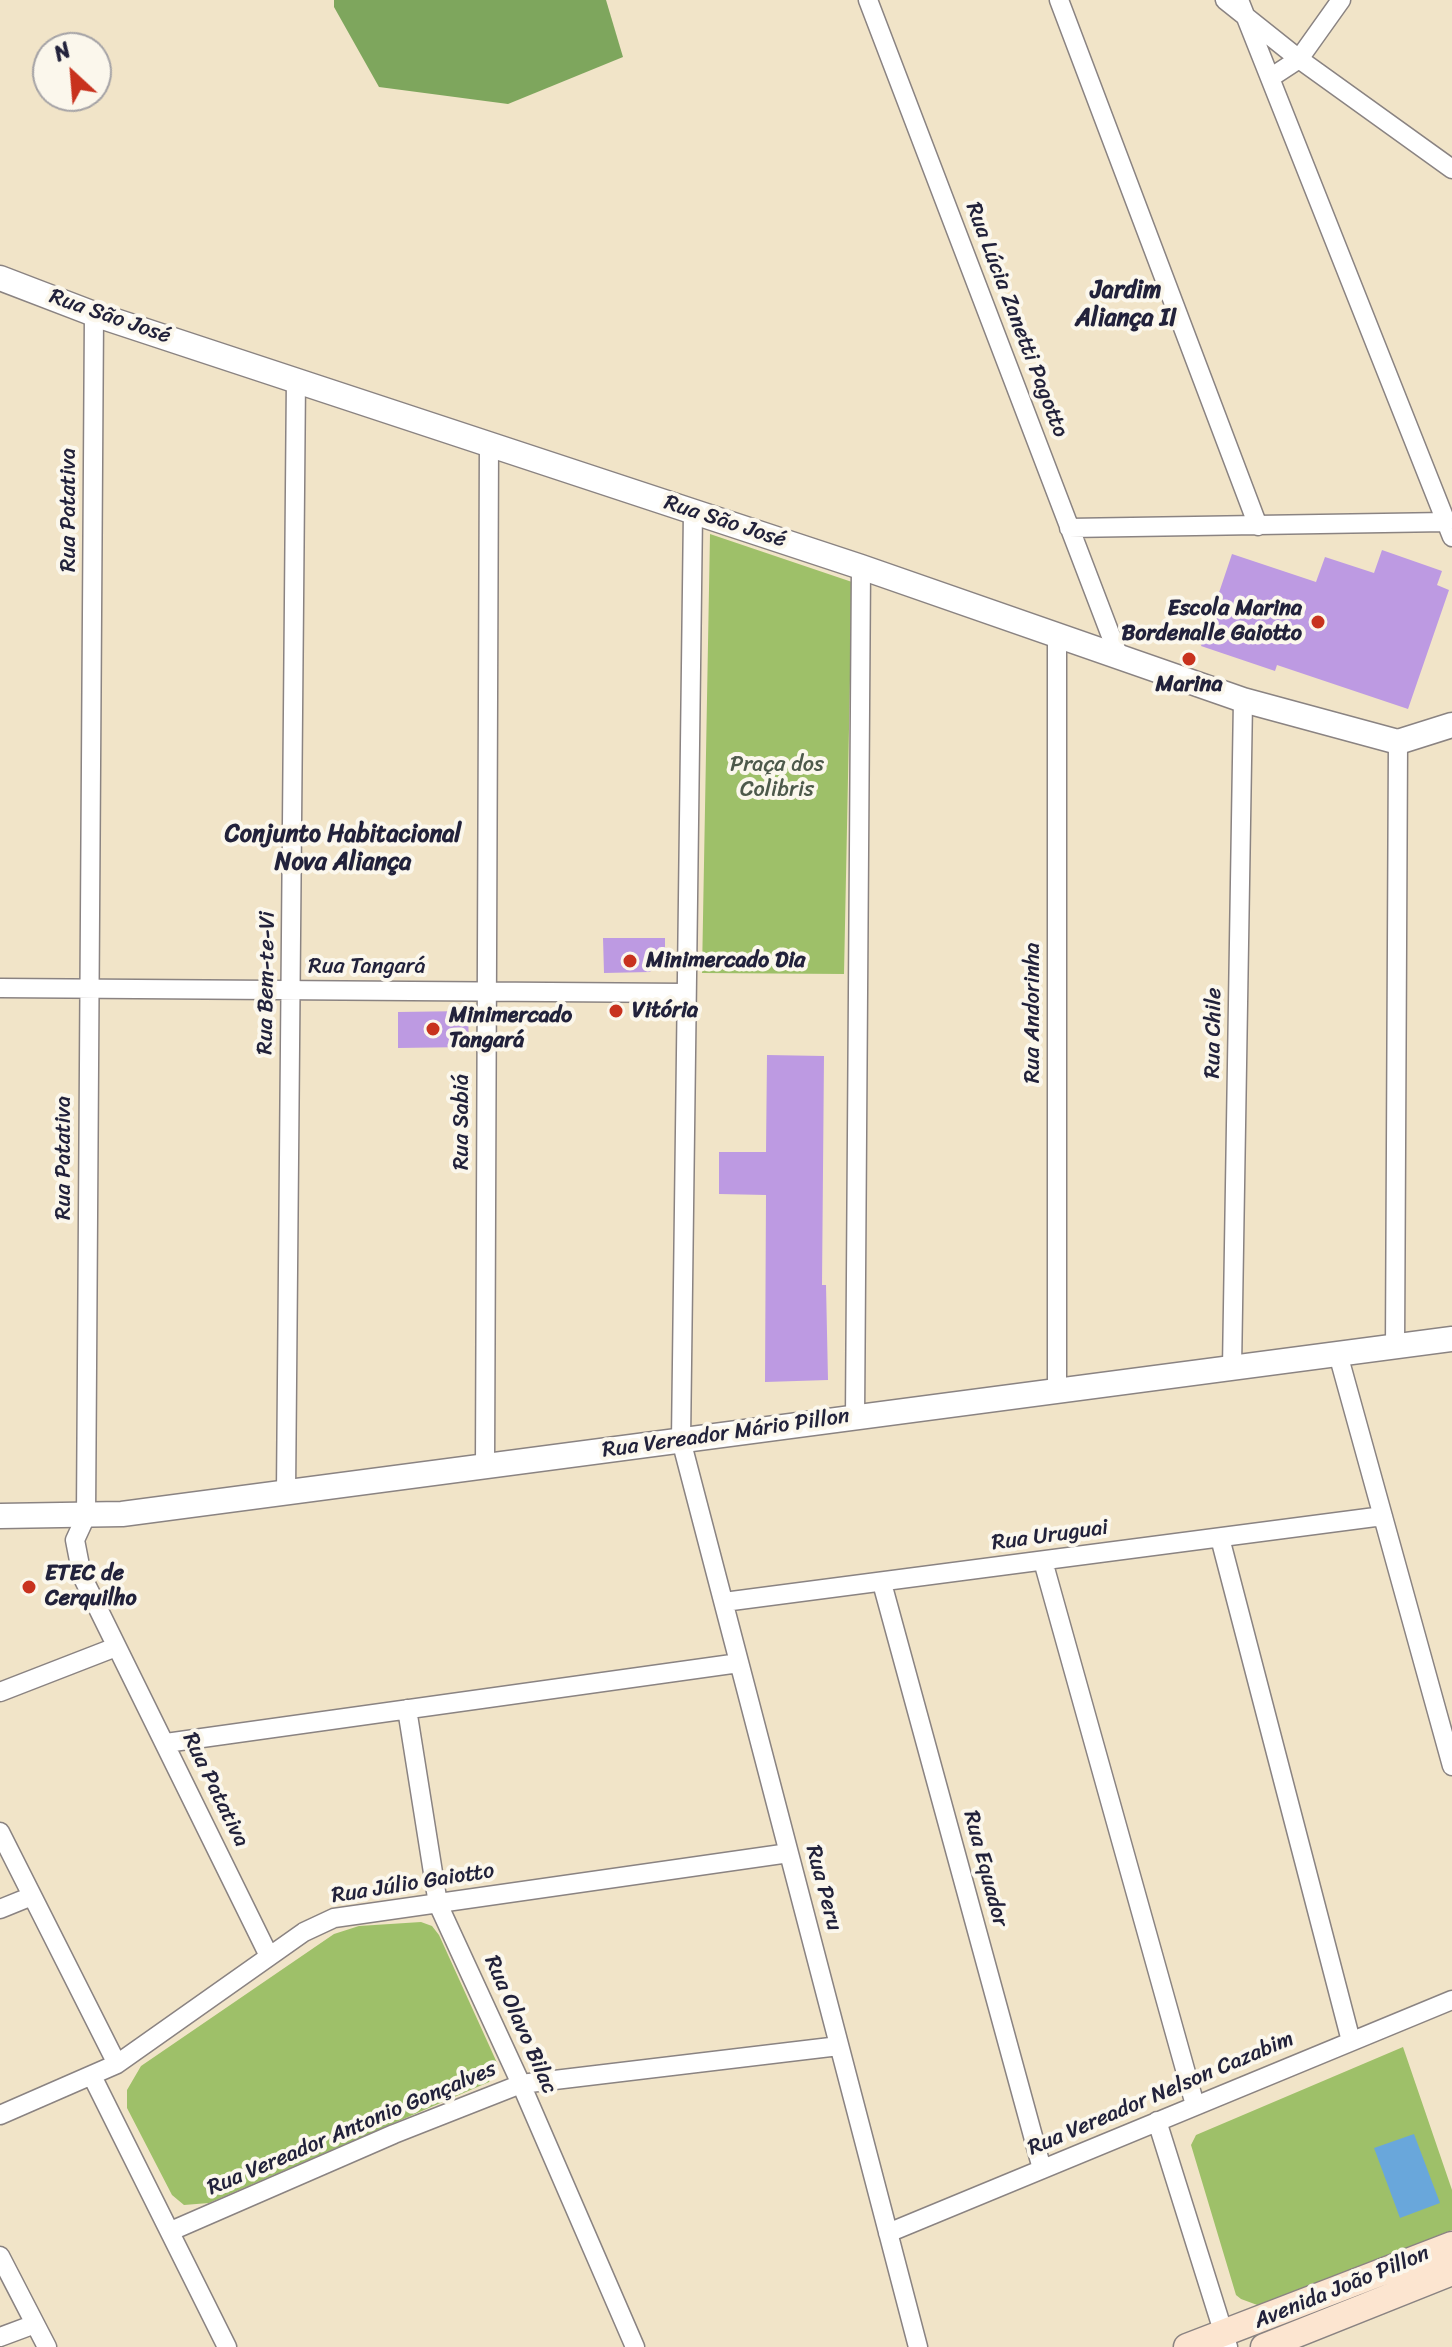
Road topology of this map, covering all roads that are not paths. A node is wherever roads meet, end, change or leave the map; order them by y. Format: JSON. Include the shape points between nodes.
{"nodes":[{"id":1,"x":868,"y":0,"type":"edge"},
{"id":2,"x":1059,"y":0,"type":"edge"},
{"id":3,"x":1225,"y":0,"type":"edge"},
{"id":4,"x":1341,"y":0,"type":"edge"},
{"id":5,"x":1242,"y":6,"type":"edge"},
{"id":6,"x":1299,"y":59,"type":"junction"},
{"id":7,"x":1270,"y":78,"type":"junction"},
{"id":8,"x":1452,"y":169,"type":"edge"},
{"id":9,"x":0,"y":278,"type":"edge"},
{"id":10,"x":94,"y":314,"type":"junction"},
{"id":11,"x":296,"y":378,"type":"junction"},
{"id":12,"x":489,"y":442,"type":"junction"},
{"id":13,"x":693,"y":512,"type":"junction"},
{"id":14,"x":1258,"y":526,"type":"junction"},
{"id":15,"x":1069,"y":528,"type":"junction"},
{"id":16,"x":1449,"y":529,"type":"edge"},
{"id":17,"x":861,"y":567,"type":"junction"},
{"id":18,"x":1057,"y":636,"type":"junction"},
{"id":19,"x":1119,"y":657,"type":"junction"},
{"id":20,"x":1243,"y":700,"type":"junction"},
{"id":21,"x":1452,"y":725,"type":"edge"},
{"id":22,"x":1398,"y":742,"type":"junction"},
{"id":23,"x":0,"y":988,"type":"edge"},
{"id":24,"x":90,"y":989,"type":"junction"},
{"id":25,"x":292,"y":990,"type":"junction"},
{"id":26,"x":487,"y":991,"type":"junction"},
{"id":27,"x":686,"y":993,"type":"junction"},
{"id":28,"x":1452,"y":1339,"type":"edge"},
{"id":29,"x":1395,"y":1347,"type":"junction"},
{"id":30,"x":1338,"y":1354,"type":"junction"},
{"id":31,"x":1232,"y":1368,"type":"junction"},
{"id":32,"x":1057,"y":1391,"type":"junction"},
{"id":33,"x":855,"y":1417,"type":"junction"},
{"id":34,"x":681,"y":1440,"type":"junction"},
{"id":35,"x":485,"y":1466,"type":"junction"},
{"id":36,"x":286,"y":1492,"type":"junction"},
{"id":37,"x":0,"y":1516,"type":"edge"},
{"id":38,"x":86,"y":1516,"type":"junction"},
{"id":39,"x":1383,"y":1516,"type":"junction"},
{"id":40,"x":1220,"y":1538,"type":"junction"},
{"id":41,"x":1043,"y":1561,"type":"junction"},
{"id":42,"x":882,"y":1583,"type":"junction"},
{"id":43,"x":724,"y":1602,"type":"junction"},
{"id":44,"x":116,"y":1647,"type":"junction"},
{"id":45,"x":739,"y":1663,"type":"junction"},
{"id":46,"x":0,"y":1692,"type":"edge"},
{"id":47,"x":407,"y":1709,"type":"junction"},
{"id":48,"x":166,"y":1743,"type":"junction"},
{"id":49,"x":1451,"y":1761,"type":"edge"},
{"id":50,"x":0,"y":1832,"type":"edge"},
{"id":51,"x":789,"y":1853,"type":"junction"},
{"id":52,"x":32,"y":1896,"type":"junction"},
{"id":53,"x":438,"y":1904,"type":"junction"},
{"id":54,"x":0,"y":1909,"type":"edge"},
{"id":55,"x":269,"y":1956,"type":"junction"},
{"id":56,"x":1452,"y":2000,"type":"edge"},
{"id":57,"x":1351,"y":2041,"type":"junction"},
{"id":58,"x":839,"y":2046,"type":"junction"},
{"id":59,"x":117,"y":2064,"type":"junction"},
{"id":60,"x":93,"y":2078,"type":"junction"},
{"id":61,"x":521,"y":2084,"type":"junction"},
{"id":62,"x":1195,"y":2105,"type":"junction"},
{"id":63,"x":0,"y":2115,"type":"edge"},
{"id":64,"x":1157,"y":2121,"type":"junction"},
{"id":65,"x":1042,"y":2169,"type":"junction"},
{"id":66,"x":171,"y":2231,"type":"junction"},
{"id":67,"x":888,"y":2233,"type":"junction"},
{"id":68,"x":1452,"y":2245,"type":"edge"},
{"id":69,"x":0,"y":2256,"type":"edge"},
{"id":70,"x":1452,"y":2272,"type":"edge"},
{"id":71,"x":35,"y":2324,"type":"junction"},
{"id":72,"x":1298,"y":2330,"type":"edge"},
{"id":73,"x":0,"y":2337,"type":"edge"},
{"id":74,"x":1226,"y":2341,"type":"edge"},
{"id":75,"x":47,"y":2347,"type":"edge"},
{"id":76,"x":227,"y":2347,"type":"edge"},
{"id":77,"x":635,"y":2347,"type":"edge"},
{"id":78,"x":918,"y":2347,"type":"edge"},
{"id":79,"x":1187,"y":2347,"type":"edge"},
{"id":80,"x":1264,"y":2347,"type":"edge"}],
"edges":[{"from":1,"to":15,"type":"street","name":"Rua Lúcia Zanetti Pagotto"},
{"from":2,"to":14,"type":"street"},
{"from":3,"to":5,"type":"street"},
{"from":4,"to":6,"type":"street"},
{"from":5,"to":6,"type":"street"},
{"from":5,"to":7,"type":"street"},
{"from":6,"to":7,"type":"street"},
{"from":6,"to":8,"type":"street"},
{"from":7,"to":16,"type":"street"},
{"from":9,"to":10,"type":"street","name":"Rua São José"},
{"from":10,"to":11,"type":"street","name":"Rua São José"},
{"from":10,"to":24,"type":"street","name":"Rua Patativa"},
{"from":11,"to":12,"type":"street","name":"Rua São José"},
{"from":11,"to":25,"type":"street","name":"Rua Bem-te-Vi"},
{"from":12,"to":13,"type":"street","name":"Rua São José"},
{"from":12,"to":26,"type":"street","name":"Rua Sabiá"},
{"from":13,"to":17,"type":"street","name":"Rua São José"},
{"from":13,"to":27,"type":"street"},
{"from":14,"to":15,"type":"street"},
{"from":14,"to":16,"type":"street"},
{"from":15,"to":19,"type":"street","name":"Rua Lúcia Zanetti Pagotto"},
{"from":17,"to":18,"type":"street","name":"Rua São José"},
{"from":17,"to":33,"type":"street"},
{"from":18,"to":19,"type":"street","name":"Rua São José"},
{"from":18,"to":32,"type":"street","name":"Rua Andorinha"},
{"from":19,"to":20,"type":"street","name":"Rua São José"},
{"from":20,"to":22,"type":"street","name":"Rua São José"},
{"from":20,"to":31,"type":"street","name":"Rua Chile"},
{"from":21,"to":22,"type":"street"},
{"from":22,"to":29,"type":"street"},
{"from":23,"to":24,"type":"street","name":"Rua Tangará"},
{"from":24,"to":25,"type":"street","name":"Rua Tangará"},
{"from":24,"to":38,"type":"street","name":"Rua Patativa"},
{"from":25,"to":26,"type":"street","name":"Rua Tangará"},
{"from":25,"to":36,"type":"street","name":"Rua Bem-te-Vi"},
{"from":26,"to":27,"type":"street","name":"Rua Tangará"},
{"from":26,"to":35,"type":"street","name":"Rua Sabiá"},
{"from":27,"to":34,"type":"street"},
{"from":28,"to":29,"type":"street","name":"Rua Vereador Mário Pillon"},
{"from":29,"to":30,"type":"street","name":"Rua Vereador Mário Pillon"},
{"from":30,"to":31,"type":"street","name":"Rua Vereador Mário Pillon"},
{"from":30,"to":39,"type":"street"},
{"from":31,"to":32,"type":"street","name":"Rua Vereador Mário Pillon"},
{"from":32,"to":33,"type":"street","name":"Rua Vereador Mário Pillon"},
{"from":33,"to":34,"type":"street","name":"Rua Vereador Mário Pillon"},
{"from":34,"to":35,"type":"street","name":"Rua Vereador Mário Pillon"},
{"from":34,"to":43,"type":"street","name":"Rua Peru"},
{"from":35,"to":36,"type":"street","name":"Rua Vereador Mário Pillon"},
{"from":36,"to":38,"type":"street","name":"Rua Vereador Mário Pillon"},
{"from":37,"to":38,"type":"street","name":"Rua Vereador Mário Pillon"},
{"from":38,"to":44,"type":"street","name":"Rua Patativa","via":[[75,1540],[82,1576]]},
{"from":39,"to":40,"type":"street","name":"Rua Uruguai"},
{"from":39,"to":49,"type":"street"},
{"from":40,"to":41,"type":"street","name":"Rua Uruguai"},
{"from":40,"to":57,"type":"street"},
{"from":41,"to":42,"type":"street","name":"Rua Uruguai"},
{"from":41,"to":62,"type":"street"},
{"from":42,"to":43,"type":"street","name":"Rua Uruguai"},
{"from":42,"to":65,"type":"street","name":"Rua Equador"},
{"from":43,"to":45,"type":"street","name":"Rua Peru"},
{"from":44,"to":46,"type":"street"},
{"from":44,"to":48,"type":"street","name":"Rua Patativa"},
{"from":45,"to":47,"type":"street"},
{"from":45,"to":51,"type":"street","name":"Rua Peru"},
{"from":47,"to":48,"type":"street"},
{"from":47,"to":53,"type":"street","name":"Rua Olavo Bilac"},
{"from":48,"to":55,"type":"street","name":"Rua Patativa"},
{"from":50,"to":52,"type":"street"},
{"from":51,"to":53,"type":"street","name":"Rua Júlio Gaiotto"},
{"from":51,"to":58,"type":"street","name":"Rua Peru"},
{"from":52,"to":54,"type":"street"},
{"from":52,"to":59,"type":"street"},
{"from":53,"to":55,"type":"street","name":"Rua Júlio Gaiotto","via":[[334,1918]]},
{"from":53,"to":61,"type":"street","name":"Rua Olavo Bilac"},
{"from":55,"to":59,"type":"street","name":"Rua Júlio Gaiotto"},
{"from":56,"to":57,"type":"street","name":"Rua Vereador Nelson Cazabim"},
{"from":57,"to":62,"type":"street","name":"Rua Vereador Nelson Cazabim"},
{"from":58,"to":61,"type":"street","name":"Rua Vereador Antonio Gonçalves"},
{"from":58,"to":67,"type":"street","name":"Rua Peru"},
{"from":59,"to":60,"type":"street","name":"Rua Júlio Gaiotto"},
{"from":60,"to":63,"type":"street","name":"Rua Júlio Gaiotto"},
{"from":60,"to":66,"type":"street"},
{"from":61,"to":66,"type":"street","name":"Rua Vereador Antonio Gonçalves"},
{"from":61,"to":77,"type":"street","name":"Rua Olavo Bilac"},
{"from":62,"to":64,"type":"street","name":"Rua Vereador Nelson Cazabim"},
{"from":64,"to":65,"type":"street","name":"Rua Vereador Nelson Cazabim"},
{"from":64,"to":74,"type":"street"},
{"from":65,"to":67,"type":"street","name":"Rua Vereador Nelson Cazabim"},
{"from":66,"to":76,"type":"street"},
{"from":67,"to":78,"type":"street","name":"Rua Peru"},
{"from":68,"to":72,"type":"main road","name":"Avenida João Pillon"},
{"from":69,"to":71,"type":"street"},
{"from":70,"to":72,"type":"main road","name":"Avenida João Pillon"},
{"from":71,"to":73,"type":"street"},
{"from":71,"to":75,"type":"street"},
{"from":72,"to":74,"type":"main road","name":"Avenida João Pillon"},
{"from":72,"to":80,"type":"main road","name":"Avenida João Pillon"},
{"from":74,"to":79,"type":"main road","name":"Avenida João Pillon"}]}
